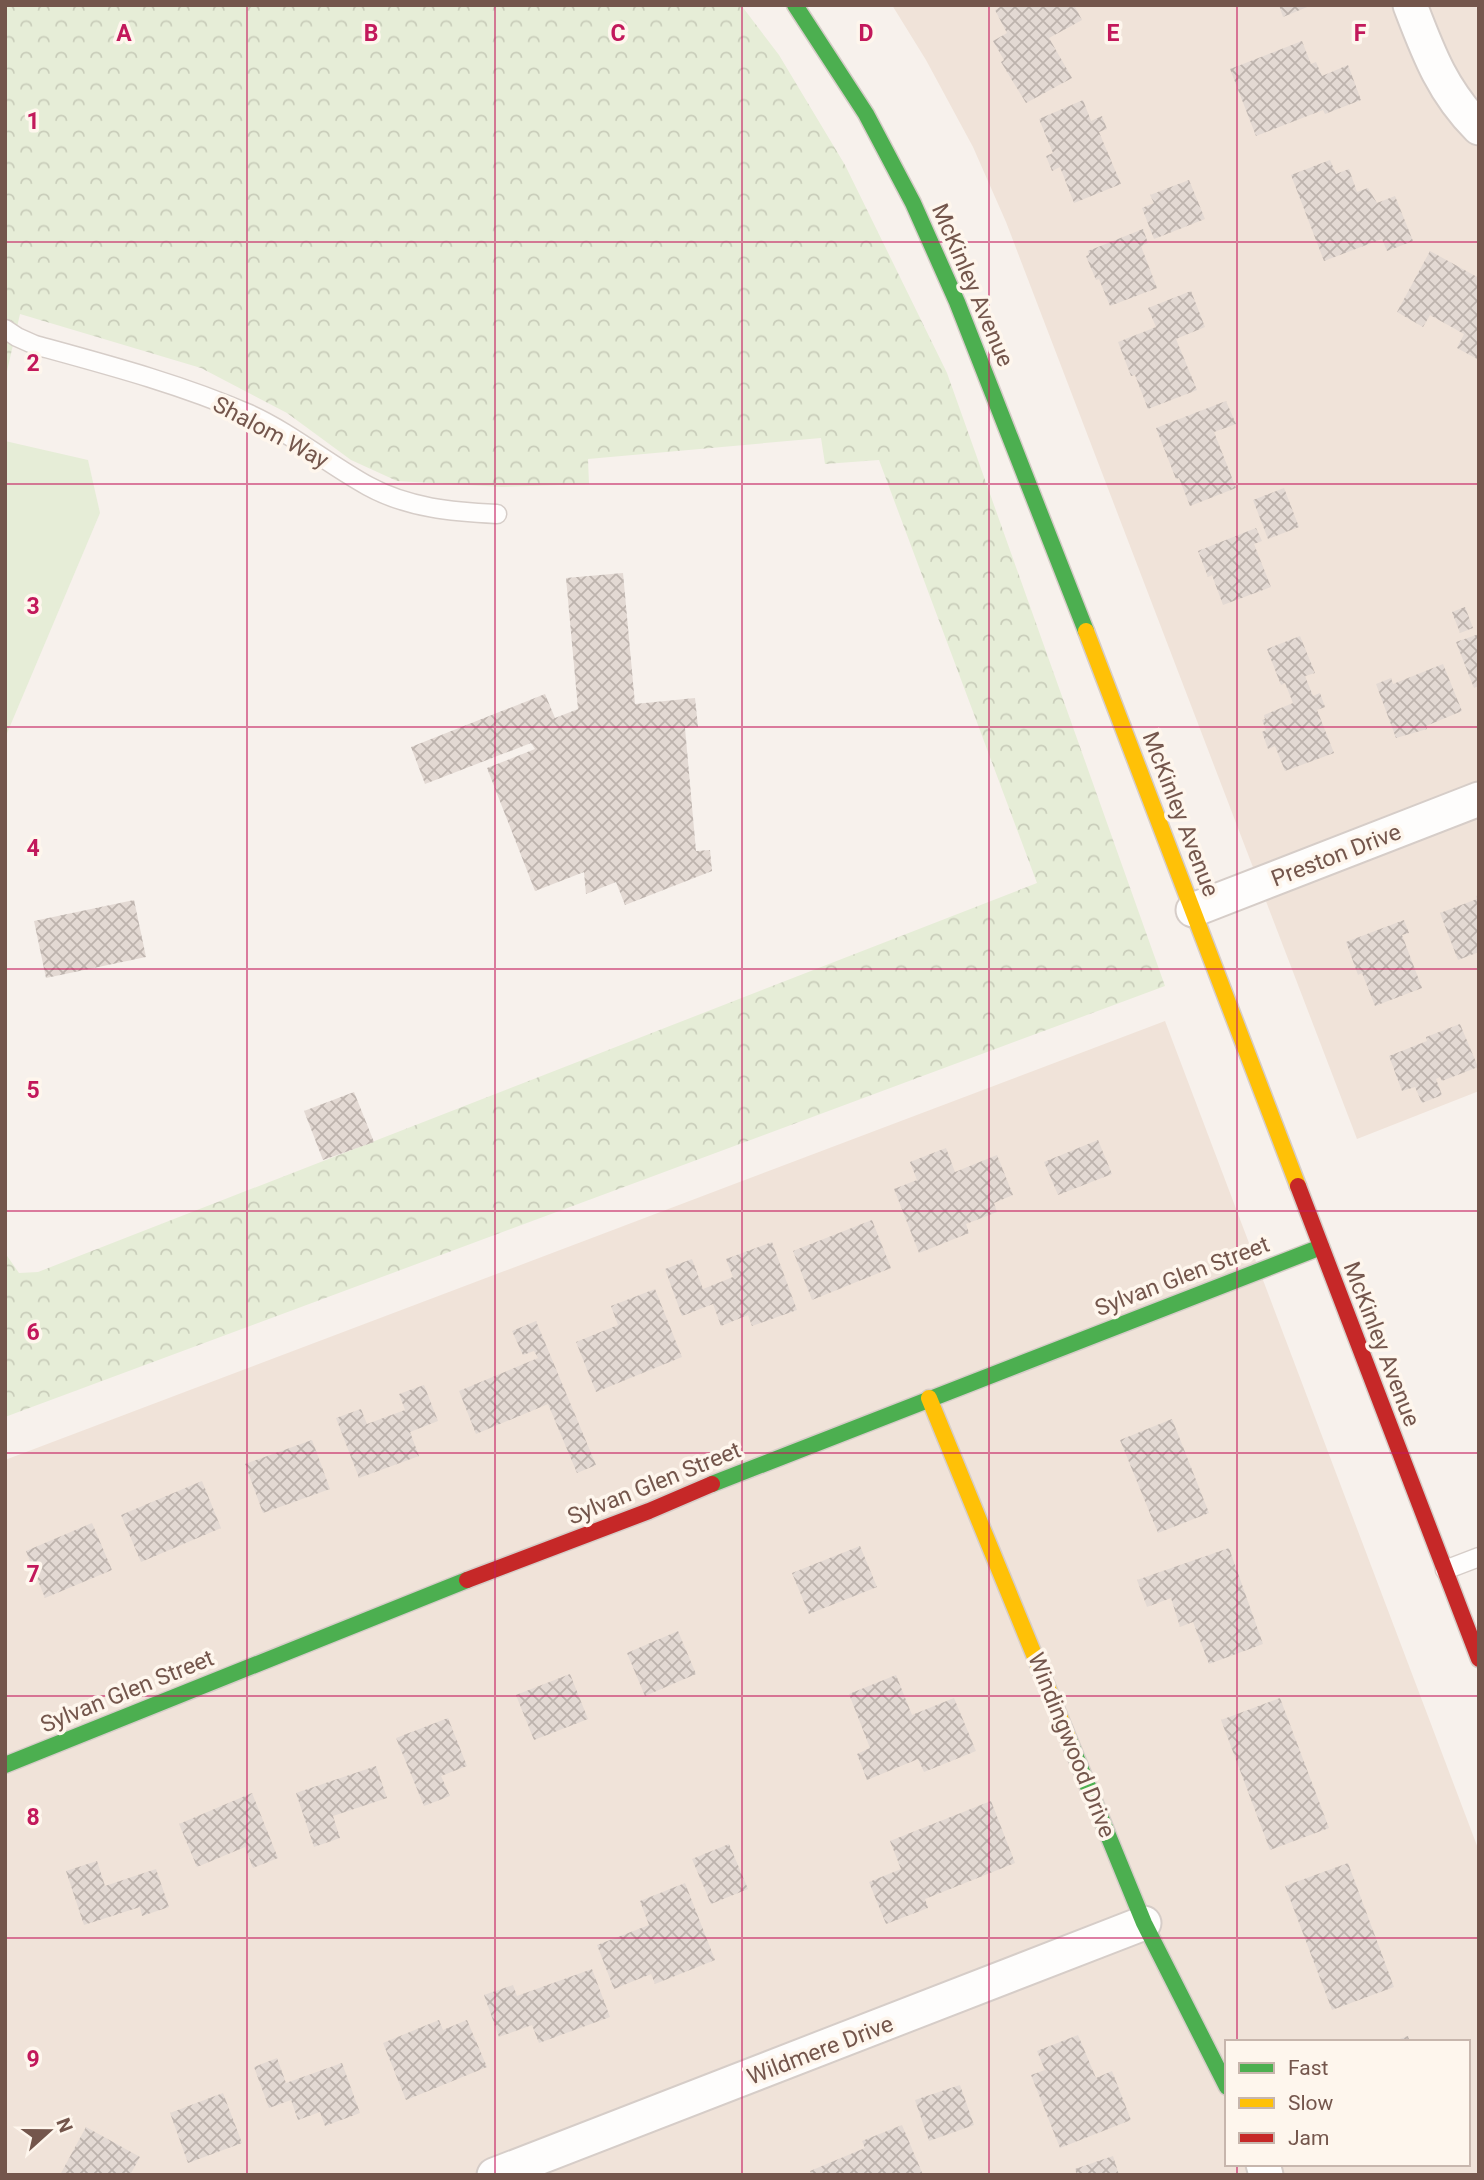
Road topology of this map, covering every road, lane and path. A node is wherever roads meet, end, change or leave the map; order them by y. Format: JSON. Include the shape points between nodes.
{"nodes":[{"id":1,"x":795,"y":5,"type":"edge"},
{"id":2,"x":1410,"y":5,"type":"edge"},
{"id":3,"x":1479,"y":128,"type":"edge"},
{"id":4,"x":5,"y":328,"type":"edge"},
{"id":5,"x":497,"y":514,"type":"dead end"},
{"id":6,"x":1479,"y":799,"type":"edge"},
{"id":7,"x":1193,"y":910,"type":"junction"},
{"id":8,"x":1321,"y":1247,"type":"junction"},
{"id":9,"x":929,"y":1398,"type":"junction"},
{"id":10,"x":1479,"y":1557,"type":"edge"},
{"id":11,"x":1445,"y":1570,"type":"junction"},
{"id":12,"x":1479,"y":1660,"type":"edge"},
{"id":13,"x":5,"y":1765,"type":"edge"},
{"id":14,"x":1144,"y":1923,"type":"junction"},
{"id":15,"x":1225,"y":2083,"type":"edge"},
{"id":16,"x":494,"y":2175,"type":"edge"}],
"edges":[{"from":1,"to":7,"type":"street","name":"McKinley Avenue","via":[[866,114],[913,203],[957,302]]},
{"from":2,"to":3,"type":"street","via":[[1435,69],[1460,110]]},
{"from":4,"to":5,"type":"lane","name":"Shalom Way","via":[[35,345],[190,390],[252,416],[370,488],[449,512]]},
{"from":6,"to":7,"type":"street","name":"Preston Drive"},
{"from":7,"to":8,"type":"street","name":"McKinley Avenue"},
{"from":8,"to":9,"type":"street","name":"Sylvan Glen Street"},
{"from":8,"to":11,"type":"street","name":"McKinley Avenue"},
{"from":9,"to":13,"type":"street","name":"Sylvan Glen Street"},
{"from":9,"to":14,"type":"street","name":"Windingwood Drive"},
{"from":10,"to":11,"type":"lane"},
{"from":11,"to":12,"type":"street","name":"McKinley Avenue"},
{"from":14,"to":15,"type":"street","name":"Windingwood Drive"},
{"from":14,"to":16,"type":"street","name":"Wildmere Drive"}]}
